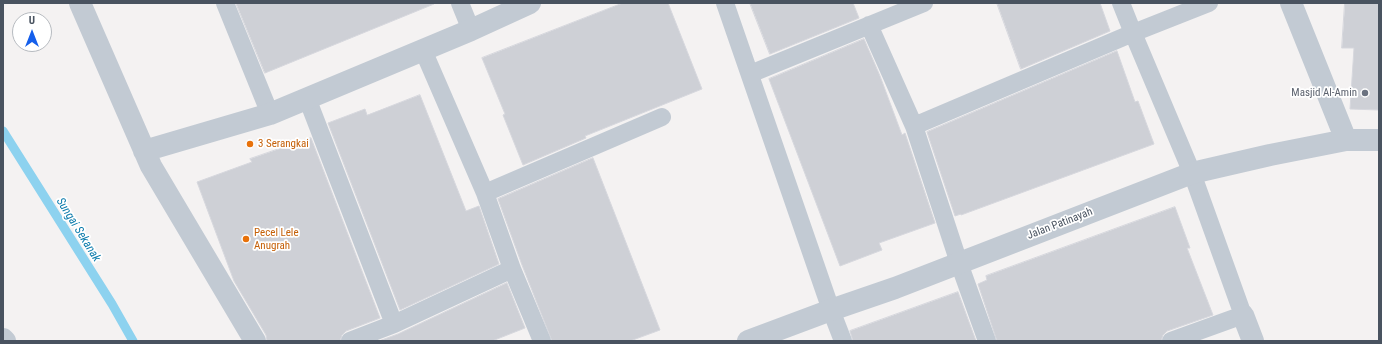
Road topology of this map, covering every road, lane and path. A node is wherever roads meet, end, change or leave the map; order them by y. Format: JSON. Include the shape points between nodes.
{"nodes":[{"id":1,"x":80,"y":3,"type":"edge"},
{"id":2,"x":225,"y":3,"type":"edge"},
{"id":3,"x":460,"y":3,"type":"edge"},
{"id":4,"x":530,"y":3,"type":"edge"},
{"id":5,"x":725,"y":3,"type":"edge"},
{"id":6,"x":924,"y":3,"type":"edge"},
{"id":7,"x":1122,"y":3,"type":"edge"},
{"id":8,"x":1209,"y":3,"type":"edge"},
{"id":9,"x":1291,"y":3,"type":"edge"},
{"id":10,"x":869,"y":25,"type":"junction"},
{"id":11,"x":471,"y":30,"type":"junction"},
{"id":12,"x":1133,"y":33,"type":"junction"},
{"id":13,"x":423,"y":50,"type":"junction"},
{"id":14,"x":750,"y":74,"type":"junction"},
{"id":15,"x":307,"y":98,"type":"junction"},
{"id":16,"x":270,"y":114,"type":"junction"},
{"id":17,"x":662,"y":117,"type":"dead end"},
{"id":18,"x":914,"y":126,"type":"junction"},
{"id":19,"x":1346,"y":140,"type":"junction"},
{"id":20,"x":1379,"y":140,"type":"edge"},
{"id":21,"x":144,"y":151,"type":"junction"},
{"id":22,"x":1192,"y":173,"type":"junction"},
{"id":23,"x":485,"y":193,"type":"junction"},
{"id":24,"x":959,"y":263,"type":"junction"},
{"id":25,"x":512,"y":269,"type":"junction"},
{"id":26,"x":831,"y":310,"type":"junction"},
{"id":27,"x":1243,"y":315,"type":"junction"},
{"id":28,"x":394,"y":324,"type":"junction"},
{"id":29,"x":255,"y":341,"type":"edge"},
{"id":30,"x":350,"y":341,"type":"edge"},
{"id":31,"x":542,"y":341,"type":"edge"},
{"id":32,"x":748,"y":341,"type":"edge"},
{"id":33,"x":843,"y":341,"type":"edge"},
{"id":34,"x":987,"y":341,"type":"edge"},
{"id":35,"x":1171,"y":341,"type":"edge"},
{"id":36,"x":1253,"y":341,"type":"edge"}],
"edges":[{"from":1,"to":21,"type":"street"},
{"from":2,"to":16,"type":"lane"},
{"from":3,"to":11,"type":"lane"},
{"from":4,"to":11,"type":"street"},
{"from":5,"to":14,"type":"lane"},
{"from":6,"to":10,"type":"lane"},
{"from":7,"to":12,"type":"lane"},
{"from":8,"to":12,"type":"lane"},
{"from":9,"to":19,"type":"street"},
{"from":10,"to":14,"type":"lane"},
{"from":10,"to":18,"type":"lane"},
{"from":11,"to":13,"type":"street"},
{"from":12,"to":18,"type":"lane"},
{"from":12,"to":22,"type":"lane"},
{"from":13,"to":15,"type":"street"},
{"from":13,"to":23,"type":"lane"},
{"from":14,"to":26,"type":"lane"},
{"from":15,"to":16,"type":"street"},
{"from":15,"to":28,"type":"lane"},
{"from":16,"to":21,"type":"street"},
{"from":17,"to":23,"type":"lane"},
{"from":18,"to":24,"type":"lane"},
{"from":19,"to":20,"type":"street","name":"Jalan Patinayah"},
{"from":19,"to":22,"type":"street","name":"Jalan Patinayah","via":[[1270,154]]},
{"from":21,"to":29,"type":"street"},
{"from":22,"to":24,"type":"street","name":"Jalan Patinayah"},
{"from":22,"to":27,"type":"lane"},
{"from":23,"to":25,"type":"lane"},
{"from":24,"to":26,"type":"street","name":"Jalan Patinayah"},
{"from":24,"to":34,"type":"lane"},
{"from":25,"to":28,"type":"lane"},
{"from":25,"to":31,"type":"lane"},
{"from":26,"to":32,"type":"street","name":"Jalan Patinayah"},
{"from":26,"to":33,"type":"lane"},
{"from":27,"to":35,"type":"lane"},
{"from":27,"to":36,"type":"street"},
{"from":28,"to":30,"type":"lane"}]}
